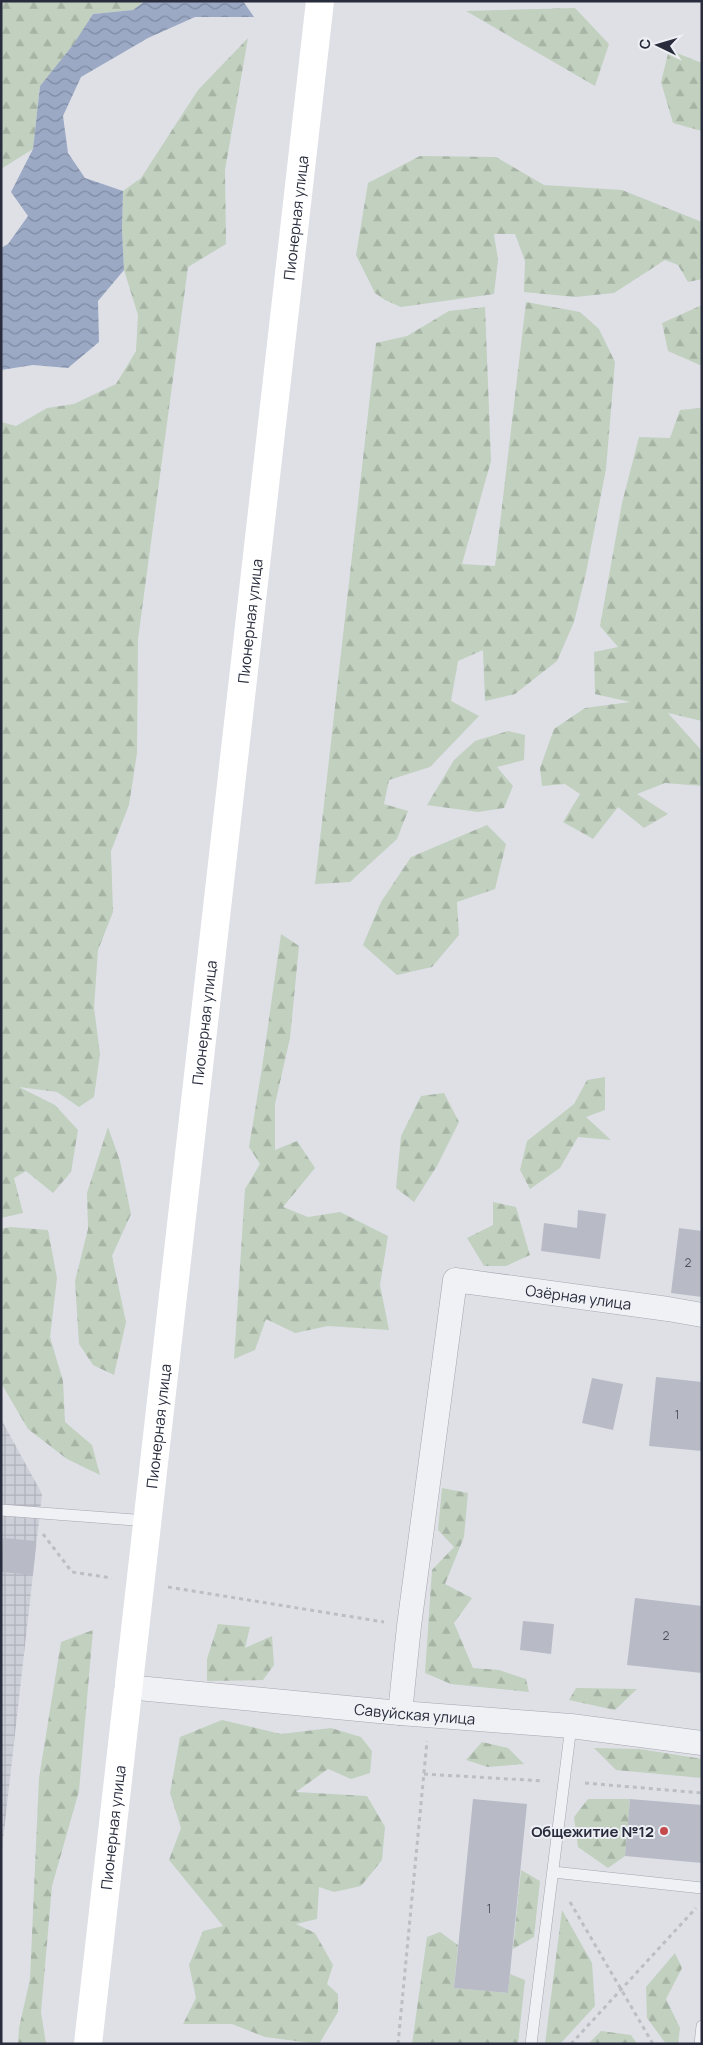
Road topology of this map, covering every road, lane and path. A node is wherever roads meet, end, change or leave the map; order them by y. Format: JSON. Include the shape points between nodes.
{"nodes":[{"id":1,"x":320,"y":1,"type":"edge"},
{"id":2,"x":702,"y":1315,"type":"edge"},
{"id":3,"x":1,"y":1510,"type":"edge"},
{"id":4,"x":148,"y":1521,"type":"junction"},
{"id":5,"x":38,"y":1527,"type":"dead end"},
{"id":6,"x":141,"y":1582,"type":"junction"},
{"id":7,"x":409,"y":1626,"type":"junction"},
{"id":8,"x":127,"y":1687,"type":"junction"},
{"id":9,"x":400,"y":1713,"type":"junction"},
{"id":10,"x":430,"y":1716,"type":"junction"},
{"id":11,"x":571,"y":1726,"type":"junction"},
{"id":12,"x":702,"y":1743,"type":"edge"},
{"id":13,"x":553,"y":1872,"type":"junction"},
{"id":14,"x":702,"y":1888,"type":"edge"},
{"id":15,"x":702,"y":1902,"type":"edge"},
{"id":16,"x":621,"y":1989,"type":"junction"},
{"id":17,"x":702,"y":2026,"type":"edge"},
{"id":18,"x":88,"y":2044,"type":"edge"},
{"id":19,"x":398,"y":2044,"type":"edge"},
{"id":20,"x":532,"y":2044,"type":"edge"},
{"id":21,"x":571,"y":2044,"type":"edge"},
{"id":22,"x":654,"y":2044,"type":"edge"},
{"id":23,"x":700,"y":2044,"type":"edge"}],
"edges":[{"from":1,"to":4,"type":"main road","name":"Пионерная улица"},
{"from":2,"to":7,"type":"street","name":"Озёрная улица","via":[[455,1280]]},
{"from":3,"to":4,"type":"lane"},
{"from":4,"to":6,"type":"main road","name":"Пионерная улица"},
{"from":5,"to":6,"type":"path","via":[[72,1572]]},
{"from":6,"to":7,"type":"path"},
{"from":6,"to":8,"type":"main road","name":"Пионерная улица"},
{"from":7,"to":9,"type":"street"},
{"from":8,"to":9,"type":"street","name":"Савуйская улица"},
{"from":8,"to":18,"type":"main road","name":"Пионерная улица"},
{"from":9,"to":10,"type":"street","name":"Савуйская улица"},
{"from":10,"to":11,"type":"street","name":"Савуйская улица"},
{"from":10,"to":19,"type":"path"},
{"from":11,"to":12,"type":"street","name":"Савуйская улица"},
{"from":11,"to":13,"type":"lane"},
{"from":13,"to":14,"type":"lane"},
{"from":13,"to":16,"type":"path"},
{"from":13,"to":20,"type":"lane"},
{"from":15,"to":16,"type":"path"},
{"from":16,"to":21,"type":"path"},
{"from":16,"to":22,"type":"path"},
{"from":17,"to":23,"type":"lane"}]}
